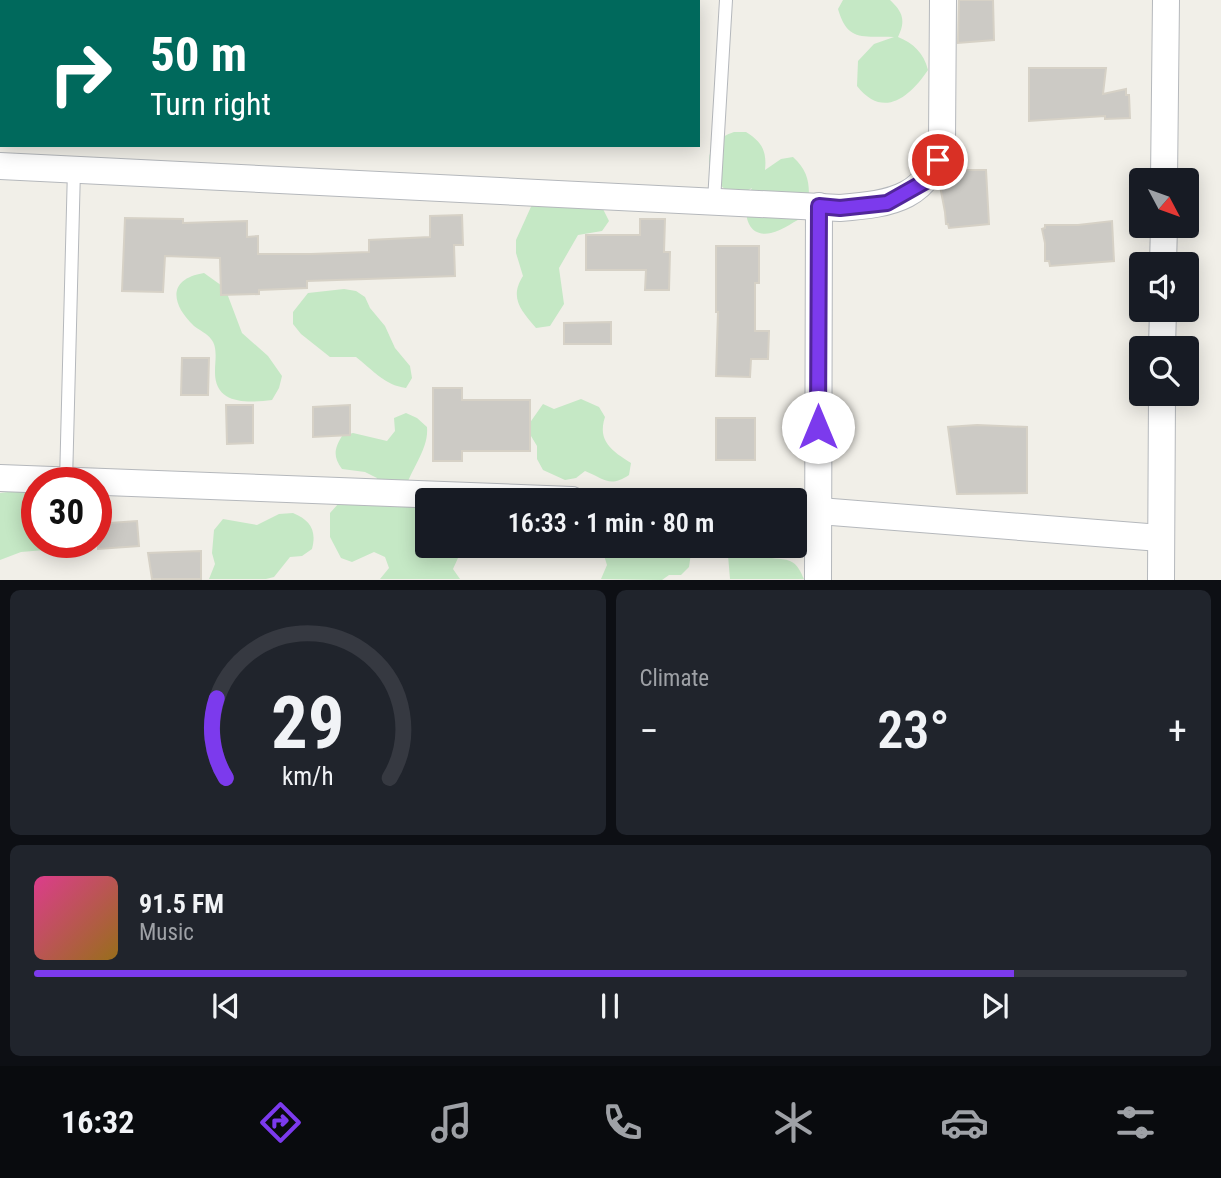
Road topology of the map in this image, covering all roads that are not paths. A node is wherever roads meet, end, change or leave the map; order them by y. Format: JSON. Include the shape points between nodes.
{"nodes":[{"id":1,"x":726,"y":0,"type":"edge"},
{"id":2,"x":943,"y":0,"type":"edge"},
{"id":3,"x":1166,"y":0,"type":"edge"},
{"id":4,"x":0,"y":166,"type":"edge"},
{"id":5,"x":1164,"y":168,"type":"edge"},
{"id":6,"x":74,"y":169,"type":"junction"},
{"id":7,"x":715,"y":201,"type":"junction"},
{"id":8,"x":819,"y":206,"type":"junction"},
{"id":9,"x":1162,"y":406,"type":"edge"},
{"id":10,"x":66,"y":467,"type":"edge"},
{"id":11,"x":0,"y":478,"type":"edge"},
{"id":12,"x":21,"y":479,"type":"edge"},
{"id":13,"x":112,"y":484,"type":"edge"},
{"id":14,"x":807,"y":488,"type":"edge"},
{"id":15,"x":415,"y":494,"type":"edge"},
{"id":16,"x":807,"y":509,"type":"edge"},
{"id":17,"x":807,"y":515,"type":"edge"},
{"id":18,"x":1160,"y":538,"type":"junction"},
{"id":19,"x":818,"y":579,"type":"edge"},
{"id":20,"x":1161,"y":579,"type":"edge"}],
"edges":[{"from":1,"to":7,"type":"lane"},
{"from":2,"to":8,"type":"street","via":[[942,140],[938,160],[926,181],[887,203]]},
{"from":3,"to":5,"type":"street"},
{"from":4,"to":6,"type":"street"},
{"from":6,"to":7,"type":"street"},
{"from":6,"to":10,"type":"lane"},
{"from":7,"to":8,"type":"street"},
{"from":8,"to":14,"type":"street"},
{"from":9,"to":18,"type":"street"},
{"from":11,"to":12,"type":"street"},
{"from":13,"to":15,"type":"street"},
{"from":16,"to":18,"type":"street"},
{"from":17,"to":19,"type":"street"},
{"from":18,"to":20,"type":"street"}]}
